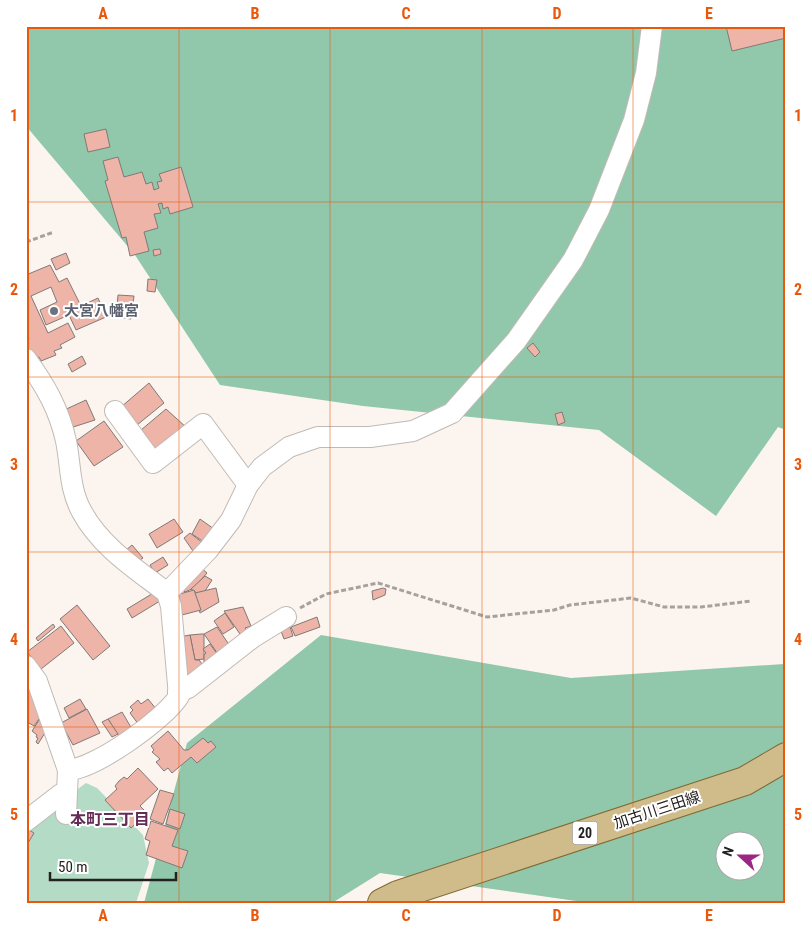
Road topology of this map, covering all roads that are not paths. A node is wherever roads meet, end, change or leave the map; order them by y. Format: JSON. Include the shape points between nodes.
{"nodes":[{"id":1,"x":652,"y":26,"type":"edge"},
{"id":2,"x":26,"y":359,"type":"edge"},
{"id":3,"x":115,"y":410,"type":"dead end"},
{"id":4,"x":248,"y":485,"type":"junction"},
{"id":5,"x":167,"y":593,"type":"junction"},
{"id":6,"x":286,"y":617,"type":"road end"},
{"id":7,"x":26,"y":666,"type":"edge"},
{"id":8,"x":178,"y":692,"type":"junction"},
{"id":9,"x":786,"y":757,"type":"edge"},
{"id":10,"x":68,"y":770,"type":"junction"},
{"id":11,"x":26,"y":821,"type":"edge"},
{"id":12,"x":382,"y":903,"type":"edge"}],
"edges":[{"from":1,"to":4,"type":"street","via":[[646,73],[634,120],[599,210],[573,260],[516,342],[452,412],[412,431],[370,437],[318,437],[282,452],[262,467]]},
{"from":2,"to":5,"type":"street","via":[[56,405],[66,442],[72,487],[81,510],[97,535]]},
{"from":3,"to":4,"type":"street","via":[[152,463],[203,424]]},
{"from":4,"to":5,"type":"street","via":[[208,550]]},
{"from":5,"to":8,"type":"street","via":[[171,606]]},
{"from":6,"to":8,"type":"street"},
{"from":7,"to":10,"type":"street","via":[[37,681]]},
{"from":8,"to":10,"type":"street","via":[[172,707],[134,738],[94,761]]},
{"from":9,"to":12,"type":"main road","name":"加古川三田線","number":"20","via":[[745,781]]},
{"from":10,"to":11,"type":"street","via":[[66,804],[61,794]]}]}
